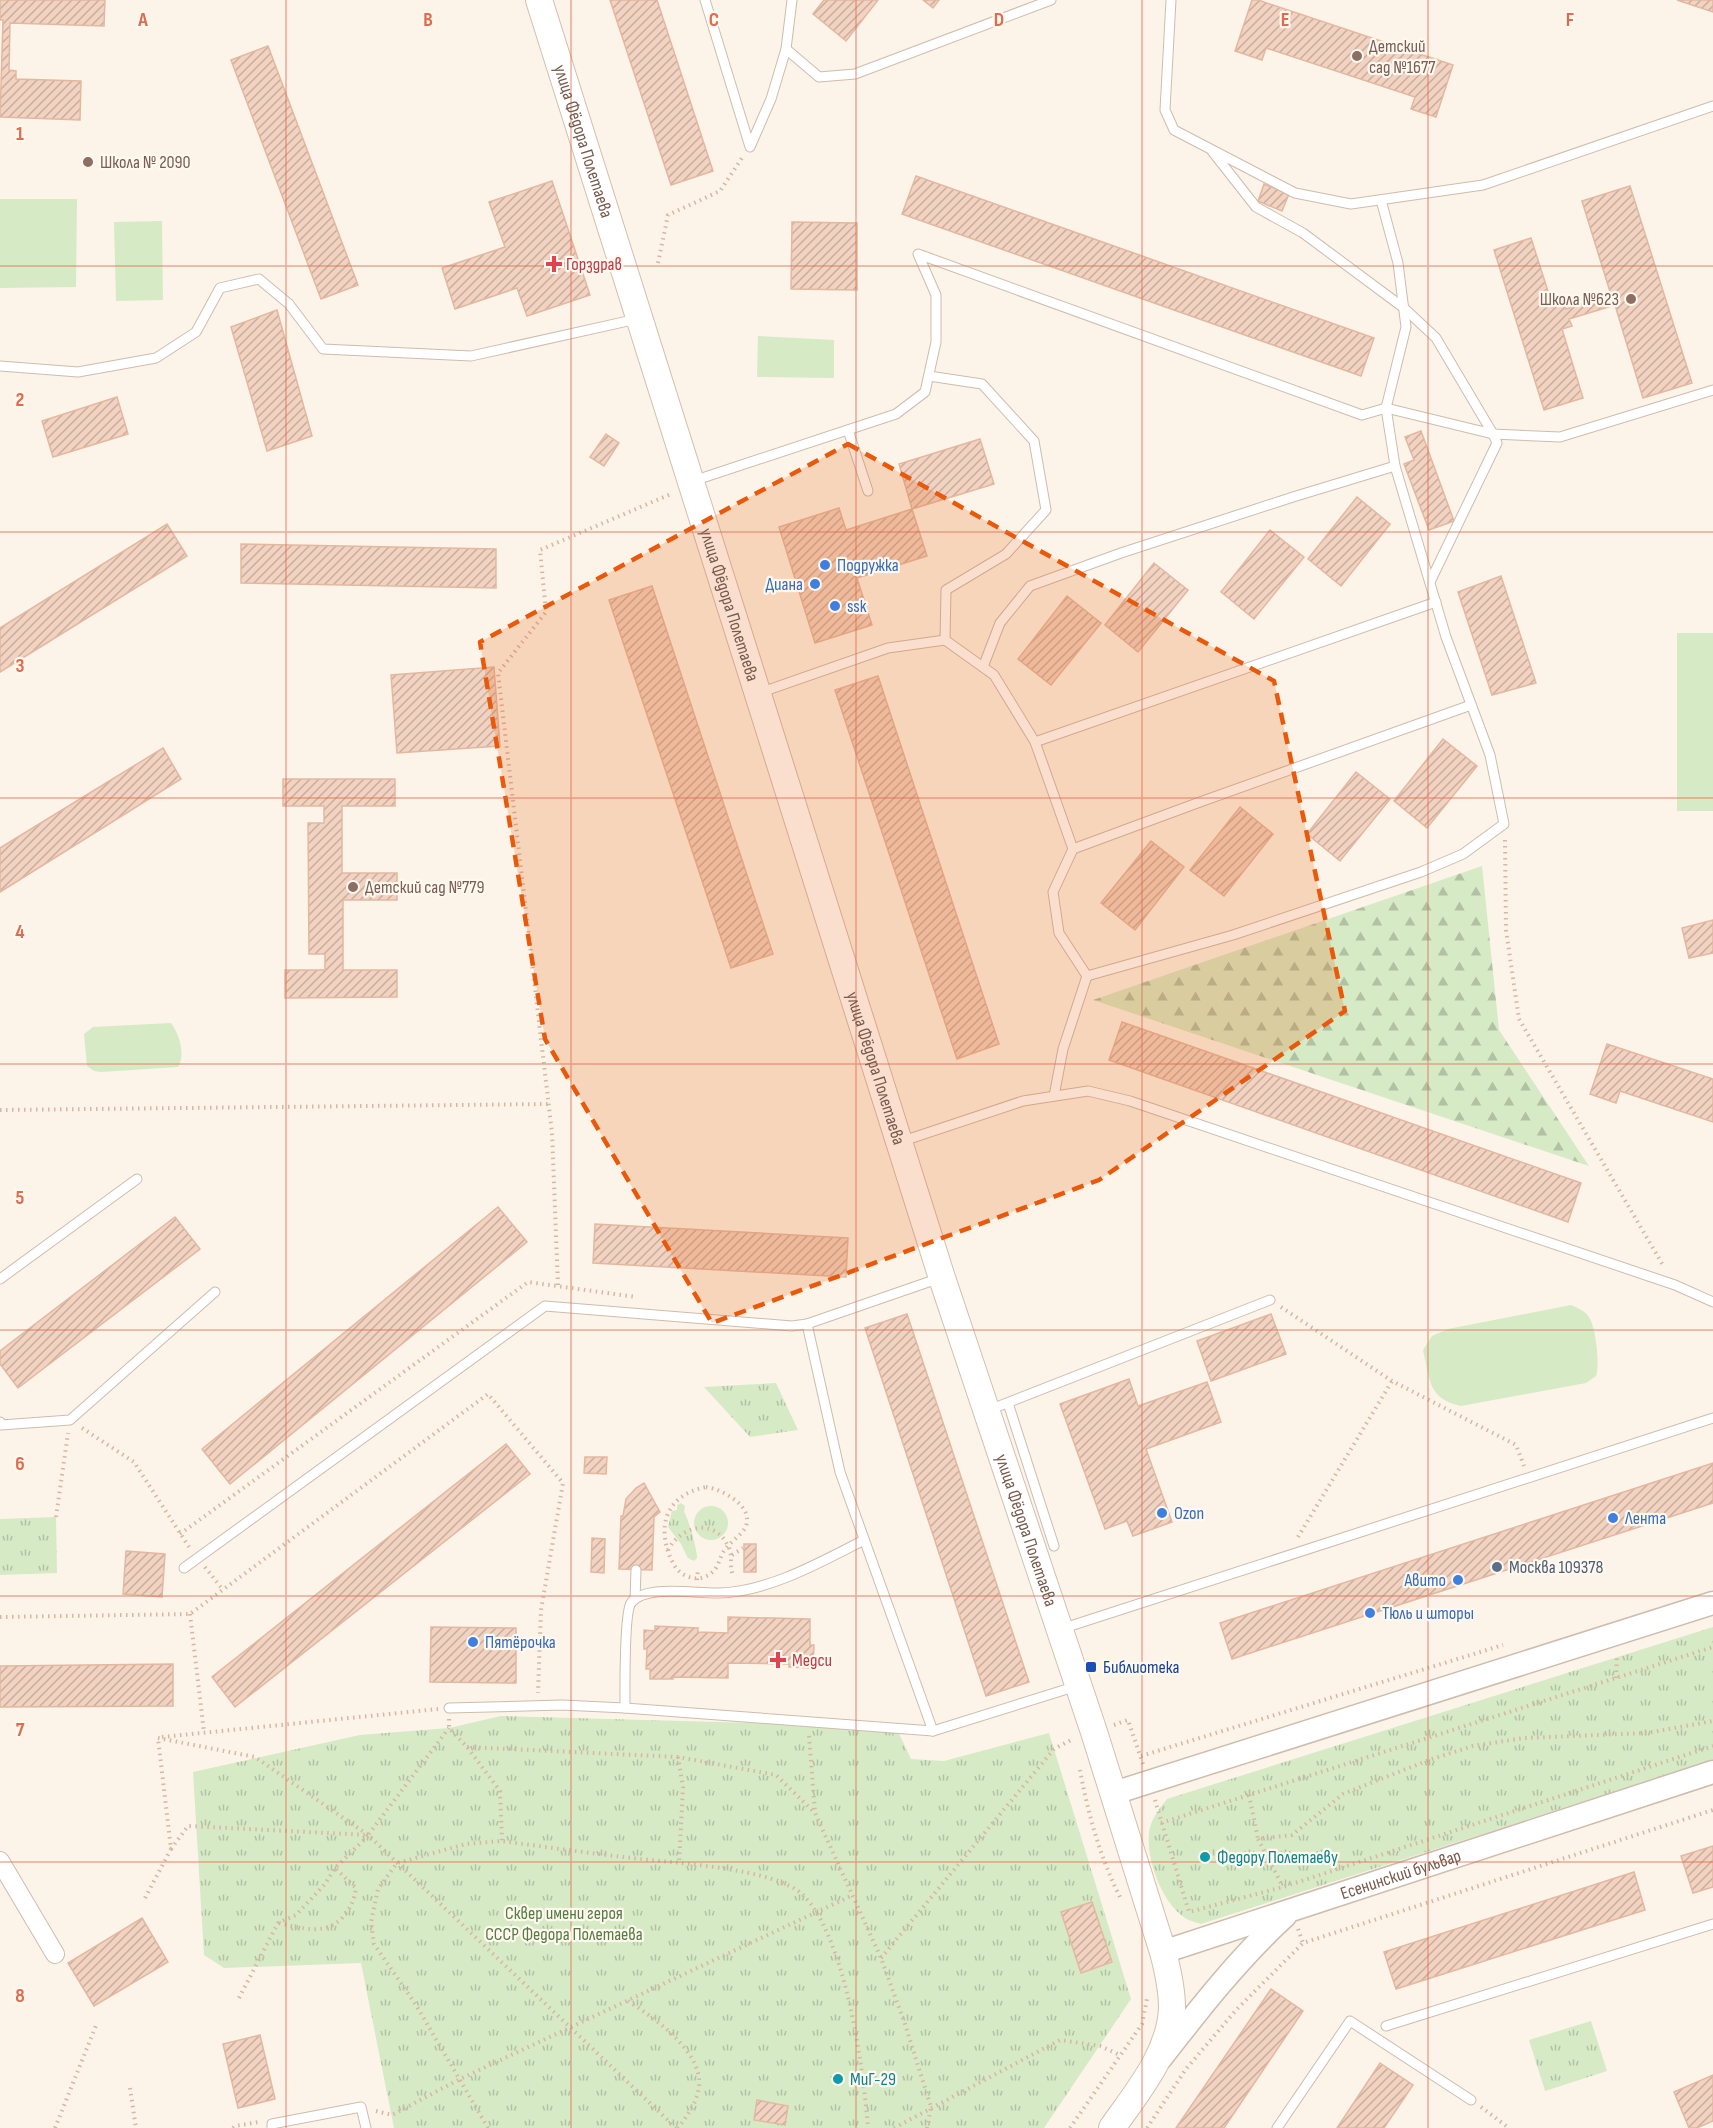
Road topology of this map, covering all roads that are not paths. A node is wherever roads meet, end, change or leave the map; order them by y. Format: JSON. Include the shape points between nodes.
{"nodes":[{"id":1,"x":539,"y":0,"type":"edge"},
{"id":2,"x":705,"y":0,"type":"edge"},
{"id":3,"x":792,"y":0,"type":"edge"},
{"id":4,"x":1051,"y":0,"type":"edge"},
{"id":5,"x":1171,"y":0,"type":"edge"},
{"id":6,"x":786,"y":49,"type":"junction"},
{"id":7,"x":1713,"y":106,"type":"edge"},
{"id":8,"x":1210,"y":149,"type":"junction"},
{"id":9,"x":1381,"y":200,"type":"junction"},
{"id":10,"x":1404,"y":308,"type":"junction"},
{"id":11,"x":640,"y":318,"type":"junction"},
{"id":12,"x":0,"y":366,"type":"edge"},
{"id":13,"x":929,"y":376,"type":"junction"},
{"id":14,"x":1713,"y":390,"type":"edge"},
{"id":15,"x":1386,"y":408,"type":"junction"},
{"id":16,"x":848,"y":430,"type":"junction"},
{"id":17,"x":1493,"y":434,"type":"junction"},
{"id":18,"x":1395,"y":466,"type":"junction"},
{"id":19,"x":681,"y":488,"type":"junction"},
{"id":20,"x":868,"y":491,"type":"dead end"},
{"id":21,"x":1430,"y":582,"type":"junction"},
{"id":22,"x":1436,"y":602,"type":"junction"},
{"id":23,"x":945,"y":640,"type":"junction"},
{"id":24,"x":983,"y":667,"type":"junction"},
{"id":25,"x":758,"y":693,"type":"junction"},
{"id":26,"x":1471,"y":705,"type":"junction"},
{"id":27,"x":1035,"y":742,"type":"junction"},
{"id":28,"x":1073,"y":849,"type":"junction"},
{"id":29,"x":1087,"y":976,"type":"junction"},
{"id":30,"x":1054,"y":1096,"type":"junction"},
{"id":31,"x":900,"y":1142,"type":"junction"},
{"id":32,"x":137,"y":1179,"type":"dead end"},
{"id":33,"x":942,"y":1278,"type":"junction"},
{"id":34,"x":0,"y":1279,"type":"edge"},
{"id":35,"x":215,"y":1292,"type":"dead end"},
{"id":36,"x":1270,"y":1300,"type":"road end"},
{"id":37,"x":1713,"y":1302,"type":"edge"},
{"id":38,"x":807,"y":1324,"type":"junction"},
{"id":39,"x":997,"y":1407,"type":"junction"},
{"id":40,"x":1713,"y":1418,"type":"edge"},
{"id":41,"x":0,"y":1422,"type":"edge"},
{"id":42,"x":864,"y":1540,"type":"junction"},
{"id":43,"x":1054,"y":1546,"type":"dead end"},
{"id":44,"x":184,"y":1568,"type":"dead end"},
{"id":45,"x":636,"y":1570,"type":"dead end"},
{"id":46,"x":635,"y":1599,"type":"junction"},
{"id":47,"x":1713,"y":1603,"type":"edge"},
{"id":48,"x":1059,"y":1630,"type":"junction"},
{"id":49,"x":1078,"y":1686,"type":"junction"},
{"id":50,"x":449,"y":1708,"type":"road end"},
{"id":51,"x":625,"y":1708,"type":"junction"},
{"id":52,"x":933,"y":1731,"type":"junction"},
{"id":53,"x":1713,"y":1772,"type":"edge"},
{"id":54,"x":1114,"y":1793,"type":"junction"},
{"id":55,"x":0,"y":1861,"type":"edge"},
{"id":56,"x":1291,"y":1911,"type":"junction"},
{"id":57,"x":1713,"y":1924,"type":"edge"},
{"id":58,"x":1163,"y":1953,"type":"junction"},
{"id":59,"x":55,"y":1954,"type":"dead end"},
{"id":60,"x":1386,"y":2026,"type":"dead end"},
{"id":61,"x":1151,"y":2071,"type":"junction"},
{"id":62,"x":1471,"y":2100,"type":"road end"},
{"id":63,"x":272,"y":2128,"type":"edge"},
{"id":64,"x":366,"y":2128,"type":"edge"},
{"id":65,"x":1112,"y":2128,"type":"edge"},
{"id":66,"x":1277,"y":2128,"type":"edge"}],
"edges":[{"from":1,"to":11,"type":"main road","name":"улица Фёдора Полетаева"},
{"from":2,"to":6,"type":"lane","via":[[750,147],[771,99]]},
{"from":3,"to":6,"type":"lane"},
{"from":4,"to":6,"type":"lane","via":[[855,74],[819,77]]},
{"from":5,"to":8,"type":"lane","via":[[1165,110],[1174,130]]},
{"from":7,"to":9,"type":"lane","via":[[1483,185]]},
{"from":8,"to":9,"type":"lane","via":[[1295,193],[1351,204]]},
{"from":8,"to":10,"type":"lane","via":[[1256,207],[1303,233]]},
{"from":9,"to":10,"type":"lane","via":[[1398,263]]},
{"from":10,"to":15,"type":"lane","via":[[1406,327]]},
{"from":10,"to":17,"type":"lane","via":[[1436,338]]},
{"from":11,"to":12,"type":"lane","via":[[471,356],[323,350],[289,304],[260,279],[220,288],[196,332],[156,358],[78,372]]},
{"from":11,"to":19,"type":"main road","name":"улица Фёдора Полетаева"},
{"from":13,"to":15,"type":"lane","via":[[936,342],[936,295],[918,254],[1362,415]]},
{"from":13,"to":16,"type":"lane","via":[[925,392],[896,414]]},
{"from":13,"to":23,"type":"lane","via":[[982,384],[1034,441],[1046,510],[1006,554],[946,590]]},
{"from":14,"to":17,"type":"lane","via":[[1560,436]]},
{"from":15,"to":17,"type":"lane"},
{"from":15,"to":18,"type":"lane"},
{"from":16,"to":19,"type":"lane"},
{"from":16,"to":20,"type":"lane"},
{"from":17,"to":21,"type":"lane","via":[[1497,443]]},
{"from":18,"to":21,"type":"lane"},
{"from":18,"to":24,"type":"lane","via":[[1132,549],[1030,586],[1000,623]]},
{"from":19,"to":25,"type":"main road","name":"улица Фёдора Полетаева"},
{"from":21,"to":22,"type":"lane"},
{"from":22,"to":26,"type":"lane"},
{"from":22,"to":27,"type":"lane"},
{"from":23,"to":24,"type":"lane"},
{"from":23,"to":25,"type":"lane","via":[[888,648]]},
{"from":24,"to":27,"type":"lane","via":[[994,675]]},
{"from":25,"to":31,"type":"main road","name":"улица Фёдора Полетаева"},
{"from":26,"to":28,"type":"lane"},
{"from":26,"to":29,"type":"lane","via":[[1490,755],[1504,824],[1463,854],[1421,872],[1233,935]]},
{"from":27,"to":28,"type":"lane"},
{"from":28,"to":29,"type":"lane","via":[[1053,892],[1059,933]]},
{"from":29,"to":30,"type":"lane","via":[[1063,1049]]},
{"from":30,"to":31,"type":"lane","via":[[1023,1101]]},
{"from":30,"to":37,"type":"lane","via":[[1088,1091],[1130,1101],[1675,1285]]},
{"from":31,"to":33,"type":"main road","name":"улица Фёдора Полетаева"},
{"from":32,"to":34,"type":"lane"},
{"from":33,"to":38,"type":"lane"},
{"from":33,"to":39,"type":"main road","name":"улица Фёдора Полетаева"},
{"from":35,"to":41,"type":"lane","via":[[70,1420],[1,1425]]},
{"from":36,"to":39,"type":"lane"},
{"from":38,"to":42,"type":"lane","via":[[840,1472]]},
{"from":38,"to":44,"type":"lane","via":[[792,1326],[546,1306]]},
{"from":39,"to":43,"type":"lane"},
{"from":39,"to":48,"type":"main road","name":"улица Фёдора Полетаева"},
{"from":40,"to":48,"type":"lane"},
{"from":42,"to":46,"type":"lane","via":[[806,1570],[745,1590],[652,1592]]},
{"from":42,"to":52,"type":"lane"},
{"from":45,"to":46,"type":"lane"},
{"from":46,"to":51,"type":"lane","via":[[628,1609]]},
{"from":47,"to":54,"type":"street"},
{"from":48,"to":49,"type":"main road","name":"улица Фёдора Полетаева"},
{"from":49,"to":52,"type":"lane"},
{"from":49,"to":54,"type":"main road","name":"улица Фёдора Полетаева"},
{"from":50,"to":51,"type":"lane"},
{"from":51,"to":52,"type":"lane"},
{"from":53,"to":56,"type":"street","name":"Есенинский бульвар"},
{"from":54,"to":58,"type":"main road","name":"улица Фёдора Полетаева"},
{"from":55,"to":59,"type":"street"},
{"from":56,"to":58,"type":"street"},
{"from":56,"to":61,"type":"street","name":"Есенинский бульвар","via":[[1249,1951]]},
{"from":57,"to":60,"type":"lane"},
{"from":58,"to":61,"type":"main road","name":"улица Фёдора Полетаева","via":[[1172,2009],[1166,2038]]},
{"from":61,"to":65,"type":"main road","name":"улица Фёдора Полетаева"},
{"from":62,"to":66,"type":"lane","via":[[1350,2021]]},
{"from":63,"to":64,"type":"lane","via":[[272,2124],[361,2107]]}]}
